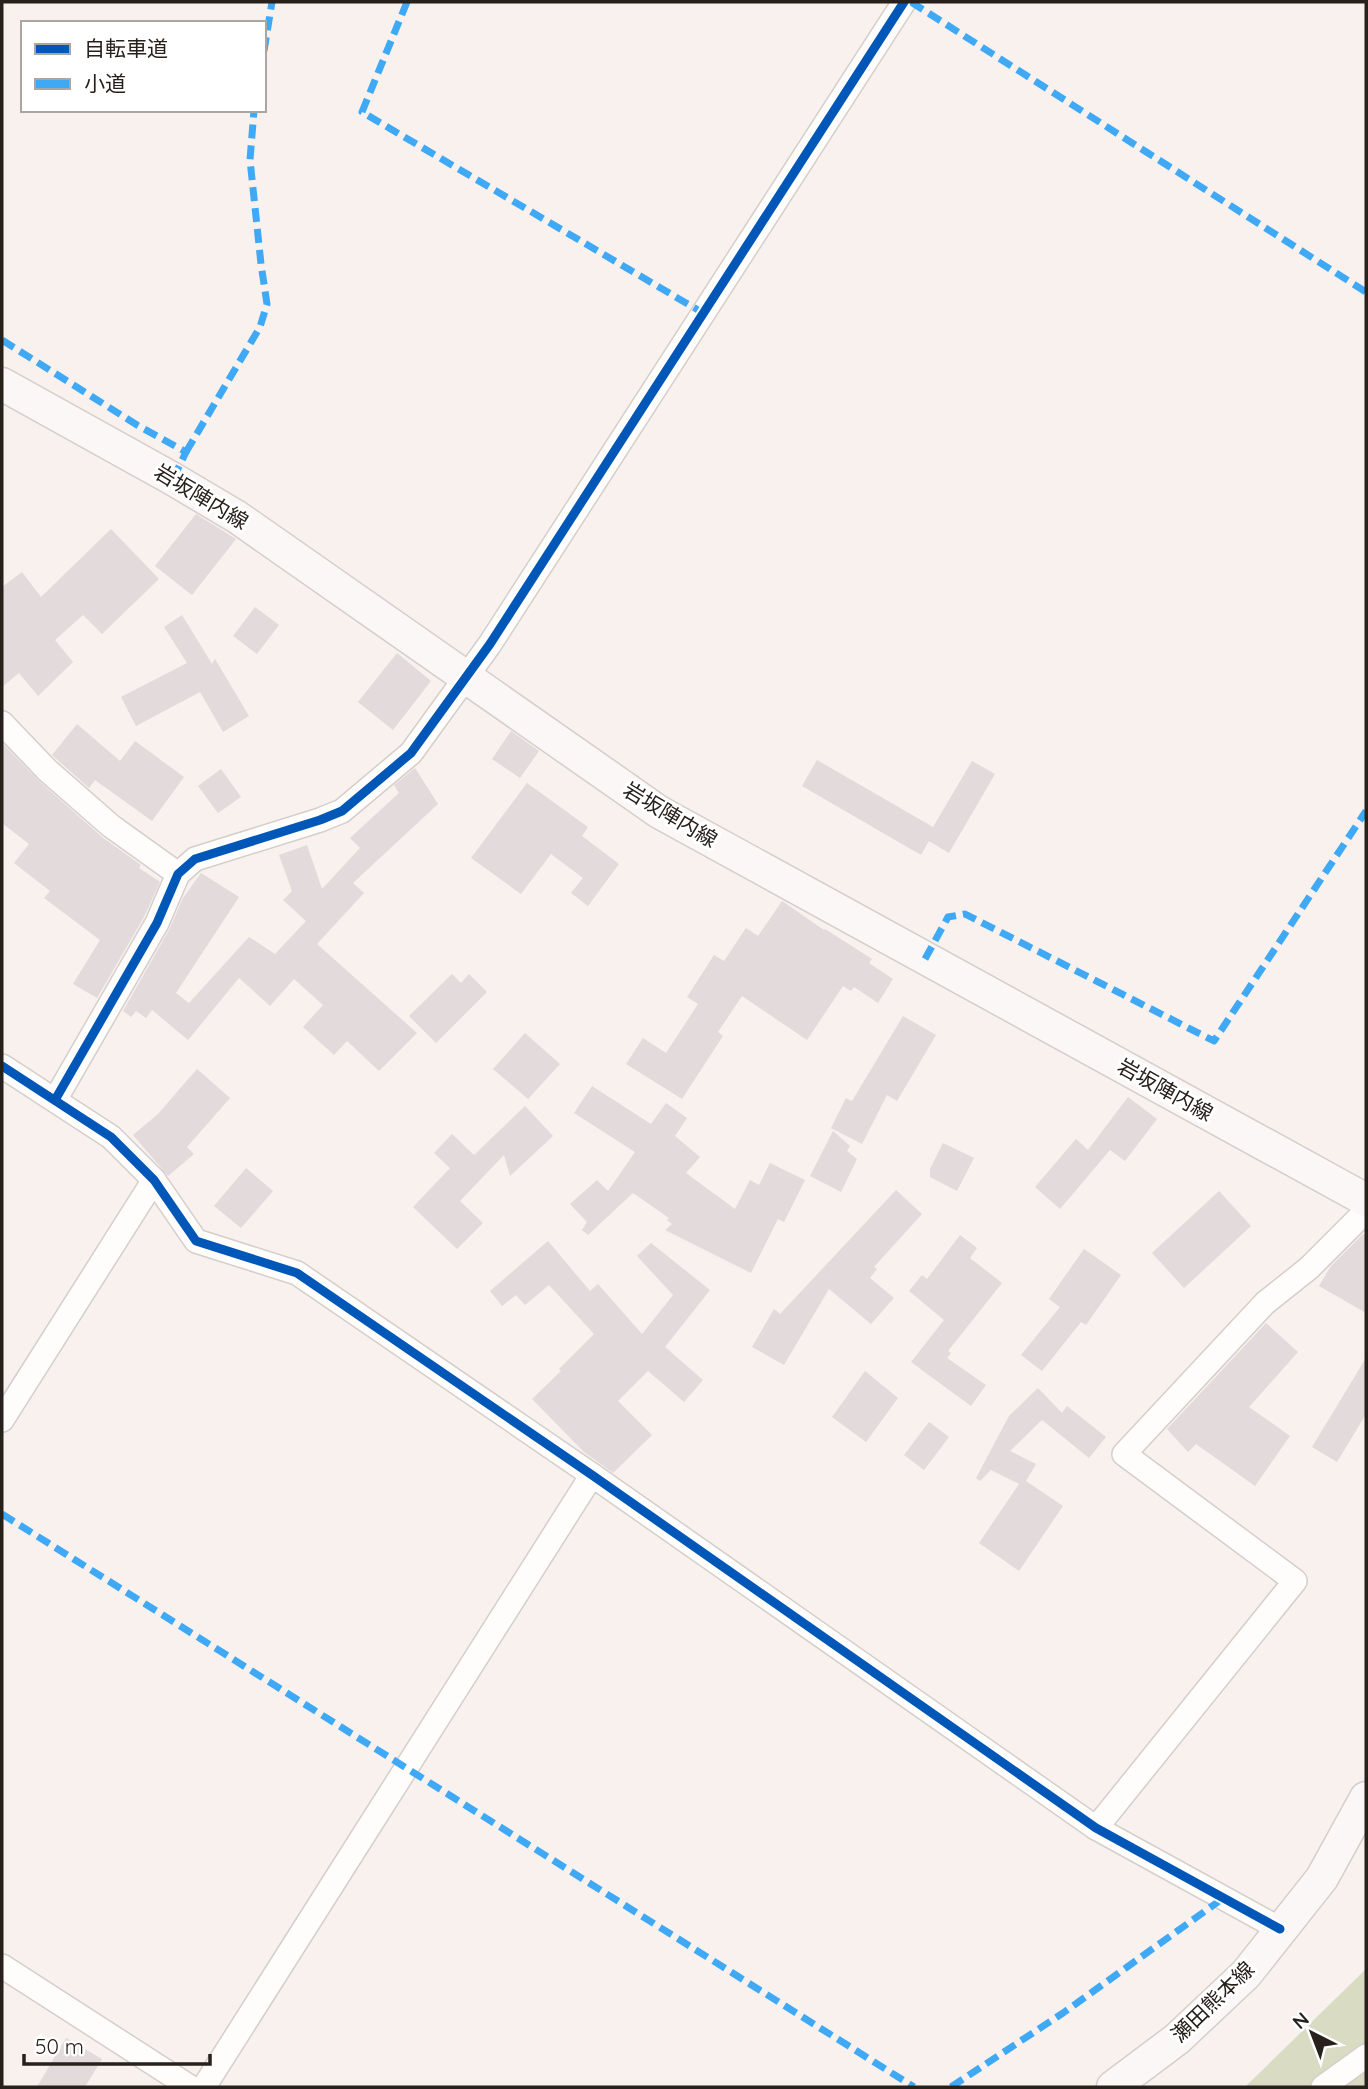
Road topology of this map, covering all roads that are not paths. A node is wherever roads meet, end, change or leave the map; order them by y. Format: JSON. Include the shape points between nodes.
{"nodes":[{"id":1,"x":904,"y":2,"type":"edge"},
{"id":2,"x":2,"y":384,"type":"edge"},
{"id":3,"x":465,"y":677,"type":"junction"},
{"id":4,"x":2,"y":723,"type":"edge"},
{"id":5,"x":178,"y":874,"type":"junction"},
{"id":6,"x":2,"y":1066,"type":"edge"},
{"id":7,"x":55,"y":1100,"type":"junction"},
{"id":8,"x":154,"y":1180,"type":"junction"},
{"id":9,"x":1366,"y":1200,"type":"edge"},
{"id":10,"x":1366,"y":1211,"type":"edge"},
{"id":11,"x":2,"y":1420,"type":"edge"},
{"id":12,"x":592,"y":1475,"type":"junction"},
{"id":13,"x":1366,"y":1798,"type":"edge"},
{"id":14,"x":1096,"y":1828,"type":"junction"},
{"id":15,"x":1280,"y":1929,"type":"junction"},
{"id":16,"x":2,"y":1966,"type":"edge"},
{"id":17,"x":1366,"y":2056,"type":"edge"},
{"id":18,"x":190,"y":2087,"type":"edge"},
{"id":19,"x":204,"y":2087,"type":"edge"},
{"id":20,"x":1113,"y":2087,"type":"edge"},
{"id":21,"x":1323,"y":2087,"type":"edge"}],
"edges":[{"from":1,"to":3,"type":"street","via":[[490,645]]},
{"from":2,"to":3,"type":"main road","name":"岩坂陣内線","via":[[237,517]]},
{"from":3,"to":5,"type":"street","via":[[411,753],[342,811],[195,859]]},
{"from":3,"to":9,"type":"main road","name":"岩坂陣内線","via":[[659,812]]},
{"from":4,"to":5,"type":"street","via":[[111,826]]},
{"from":5,"to":7,"type":"street","via":[[157,923]]},
{"from":6,"to":7,"type":"street"},
{"from":7,"to":8,"type":"street","via":[[111,1137]]},
{"from":8,"to":11,"type":"street"},
{"from":8,"to":12,"type":"street","via":[[196,1241],[297,1273]]},
{"from":10,"to":14,"type":"street","via":[[1309,1268],[1265,1303],[1124,1454],[1295,1581]]},
{"from":12,"to":14,"type":"street"},
{"from":12,"to":19,"type":"street"},
{"from":13,"to":15,"type":"main road","name":"瀬田熊本線","via":[[1322,1878]]},
{"from":14,"to":15,"type":"street"},
{"from":15,"to":20,"type":"main road","name":"瀬田熊本線","via":[[1236,1984],[1177,2039]]},
{"from":16,"to":18,"type":"street"},
{"from":17,"to":21,"type":"street"}]}
